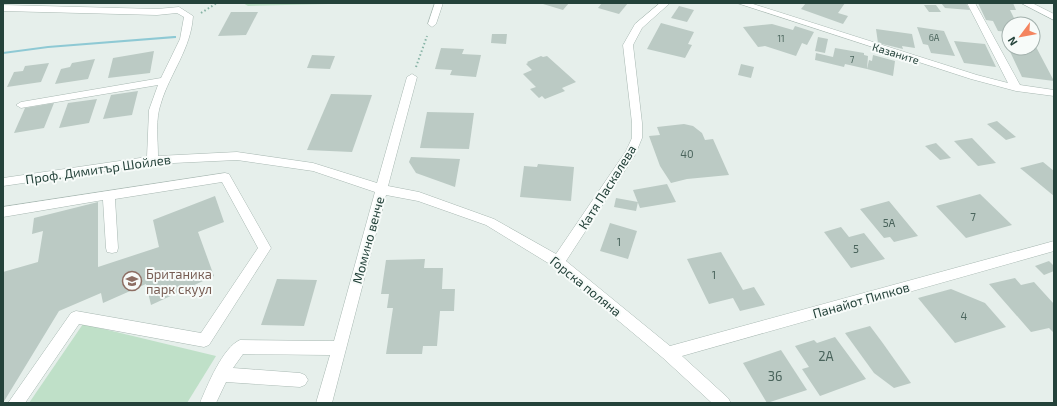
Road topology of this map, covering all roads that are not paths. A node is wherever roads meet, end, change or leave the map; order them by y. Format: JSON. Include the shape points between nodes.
{"nodes":[{"id":1,"x":439,"y":3,"type":"edge"},
{"id":2,"x":666,"y":3,"type":"edge"},
{"id":3,"x":741,"y":3,"type":"edge"},
{"id":4,"x":971,"y":3,"type":"edge"},
{"id":5,"x":1025,"y":3,"type":"edge"},
{"id":6,"x":3,"y":8,"type":"edge"},
{"id":7,"x":1054,"y":18,"type":"edge"},
{"id":8,"x":432,"y":24,"type":"road end"},
{"id":9,"x":412,"y":77,"type":"road end"},
{"id":10,"x":165,"y":81,"type":"junction"},
{"id":11,"x":1016,"y":88,"type":"junction"},
{"id":12,"x":1054,"y":93,"type":"edge"},
{"id":13,"x":21,"y":105,"type":"dead end"},
{"id":14,"x":152,"y":160,"type":"junction"},
{"id":15,"x":3,"y":182,"type":"edge"},
{"id":16,"x":382,"y":189,"type":"junction"},
{"id":17,"x":109,"y":195,"type":"junction"},
{"id":18,"x":3,"y":212,"type":"edge"},
{"id":19,"x":1054,"y":246,"type":"edge"},
{"id":20,"x":112,"y":248,"type":"dead end"},
{"id":21,"x":558,"y":262,"type":"junction"},
{"id":22,"x":340,"y":348,"type":"junction"},
{"id":23,"x":668,"y":353,"type":"junction"},
{"id":24,"x":222,"y":374,"type":"junction"},
{"id":25,"x":300,"y":380,"type":"dead end"},
{"id":26,"x":16,"y":403,"type":"edge"},
{"id":27,"x":208,"y":403,"type":"edge"},
{"id":28,"x":324,"y":403,"type":"edge"},
{"id":29,"x":724,"y":403,"type":"edge"}],
"edges":[{"from":1,"to":8,"type":"street"},
{"from":2,"to":21,"type":"street","name":"Катя Паскалева","via":[[645,18],[631,36],[628,45],[638,122],[637,138],[631,152]]},
{"from":3,"to":11,"type":"street","name":"Казаните","via":[[967,75]]},
{"from":4,"to":11,"type":"street"},
{"from":5,"to":7,"type":"street"},
{"from":6,"to":10,"type":"street","via":[[156,12],[179,10],[188,16],[189,24],[182,46]]},
{"from":9,"to":16,"type":"street","name":"Момино венче"},
{"from":10,"to":13,"type":"street"},
{"from":10,"to":14,"type":"street","via":[[154,106]]},
{"from":11,"to":12,"type":"street","name":"Казаните"},
{"from":14,"to":15,"type":"street","name":"Проф. Димитър Шойлев"},
{"from":14,"to":16,"type":"street","name":"Проф. Димитър Шойлев","via":[[237,156],[313,167]]},
{"from":16,"to":21,"type":"street","name":"Горска поляна","via":[[419,197],[490,222]]},
{"from":16,"to":22,"type":"street","name":"Момино венче"},
{"from":17,"to":18,"type":"street"},
{"from":17,"to":20,"type":"street"},
{"from":17,"to":26,"type":"street","via":[[225,177],[265,248],[204,340],[76,317]]},
{"from":19,"to":23,"type":"street","name":"Панайот Пипков"},
{"from":21,"to":23,"type":"street","name":"Горска поляна"},
{"from":22,"to":24,"type":"street","via":[[240,347],[230,358]]},
{"from":22,"to":28,"type":"street","name":"Момино венче"},
{"from":23,"to":29,"type":"street","name":"Горска поляна"},
{"from":24,"to":25,"type":"street"},
{"from":24,"to":27,"type":"street"}]}
